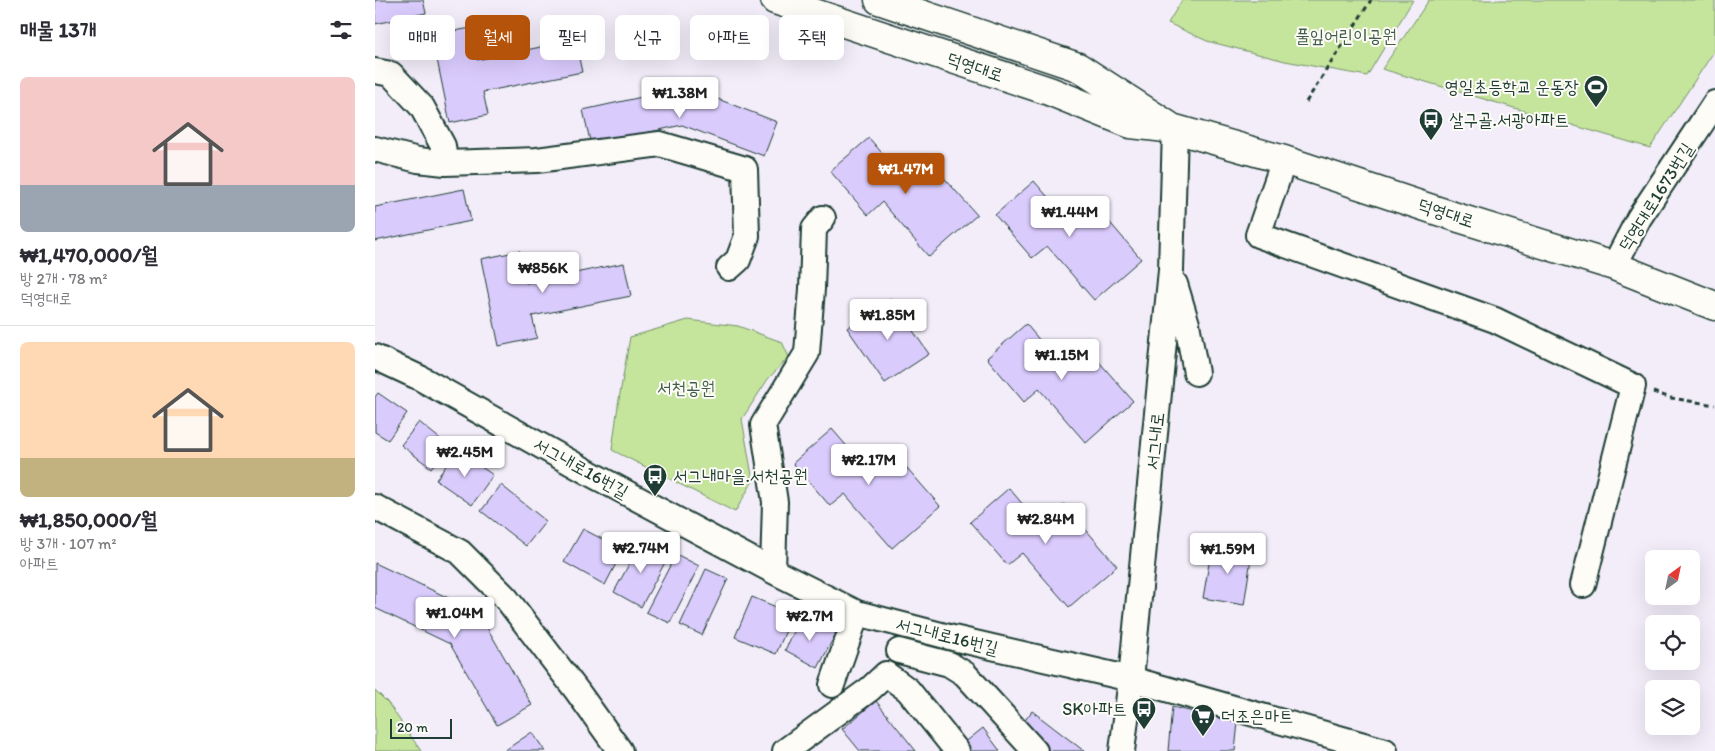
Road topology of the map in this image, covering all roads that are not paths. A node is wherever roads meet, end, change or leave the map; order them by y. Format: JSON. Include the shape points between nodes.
{"nodes":[{"id":1,"x":775,"y":0,"type":"edge"},
{"id":2,"x":880,"y":0,"type":"edge"},
{"id":3,"x":375,"y":71,"type":"edge"},
{"id":4,"x":1712,"y":113,"type":"edge"},
{"id":5,"x":1175,"y":129,"type":"junction"},
{"id":6,"x":375,"y":149,"type":"edge"},
{"id":7,"x":1284,"y":160,"type":"junction"},
{"id":8,"x":445,"y":163,"type":"junction"},
{"id":9,"x":823,"y":218,"type":"dead end"},
{"id":10,"x":1614,"y":266,"type":"junction"},
{"id":11,"x":729,"y":268,"type":"dead end"},
{"id":12,"x":1171,"y":270,"type":"junction"},
{"id":13,"x":1715,"y":306,"type":"edge"},
{"id":14,"x":375,"y":357,"type":"edge"},
{"id":15,"x":1196,"y":373,"type":"dead end"},
{"id":16,"x":375,"y":507,"type":"edge"},
{"id":17,"x":773,"y":571,"type":"junction"},
{"id":18,"x":1583,"y":585,"type":"dead end"},
{"id":19,"x":857,"y":613,"type":"junction"},
{"id":20,"x":905,"y":625,"type":"junction"},
{"id":21,"x":953,"y":638,"type":"junction"},
{"id":22,"x":899,"y":651,"type":"junction"},
{"id":23,"x":949,"y":664,"type":"junction"},
{"id":24,"x":886,"y":674,"type":"junction"},
{"id":25,"x":1131,"y":679,"type":"junction"},
{"id":26,"x":832,"y":685,"type":"dead end"},
{"id":27,"x":812,"y":743,"type":"edge"},
{"id":28,"x":620,"y":751,"type":"edge"},
{"id":29,"x":785,"y":751,"type":"edge"},
{"id":30,"x":957,"y":751,"type":"edge"},
{"id":31,"x":1035,"y":751,"type":"edge"},
{"id":32,"x":1122,"y":751,"type":"edge"},
{"id":33,"x":1385,"y":751,"type":"edge"}],
"edges":[{"from":1,"to":5,"type":"main road","name":"덕영대로","via":[[1049,92],[1131,124]]},
{"from":2,"to":5,"type":"main road","name":"덕영대로","via":[[1078,66]]},
{"from":3,"to":8,"type":"street","via":[[391,74],[422,107],[443,146]]},
{"from":4,"to":10,"type":"street","name":"덕영대로1673번길","via":[[1639,218]]},
{"from":5,"to":7,"type":"main road","name":"덕영대로"},
{"from":5,"to":12,"type":"street","name":"서그내로"},
{"from":6,"to":8,"type":"street"},
{"from":7,"to":10,"type":"main road","name":"덕영대로"},
{"from":7,"to":18,"type":"street","via":[[1258,235],[1495,320],[1633,386]]},
{"from":8,"to":11,"type":"street","via":[[537,160],[660,144],[745,170],[747,236],[738,260]]},
{"from":9,"to":17,"type":"street","via":[[814,230],[807,353],[763,424],[775,502]]},
{"from":10,"to":13,"type":"main road","name":"덕영대로"},
{"from":12,"to":15,"type":"street","via":[[1187,324]]},
{"from":12,"to":25,"type":"street","name":"서그내로"},
{"from":14,"to":17,"type":"street","name":"서그내로16번길","via":[[420,378]]},
{"from":16,"to":28,"type":"street","via":[[460,552],[506,598]]},
{"from":17,"to":19,"type":"street","name":"서그내로16번길"},
{"from":19,"to":20,"type":"street","name":"서그내로16번길"},
{"from":19,"to":26,"type":"street"},
{"from":20,"to":21,"type":"street","name":"서그내로16번길"},
{"from":20,"to":22,"type":"street"},
{"from":21,"to":23,"type":"street"},
{"from":21,"to":25,"type":"street","name":"서그내로16번길"},
{"from":22,"to":23,"type":"street"},
{"from":22,"to":24,"type":"street"},
{"from":23,"to":31,"type":"street","via":[[965,674]]},
{"from":24,"to":27,"type":"street"},
{"from":24,"to":30,"type":"street","via":[[909,690]]},
{"from":25,"to":32,"type":"street","name":"서그내로"},
{"from":25,"to":33,"type":"street","name":"서그내로16번길"},
{"from":27,"to":29,"type":"street"}]}
